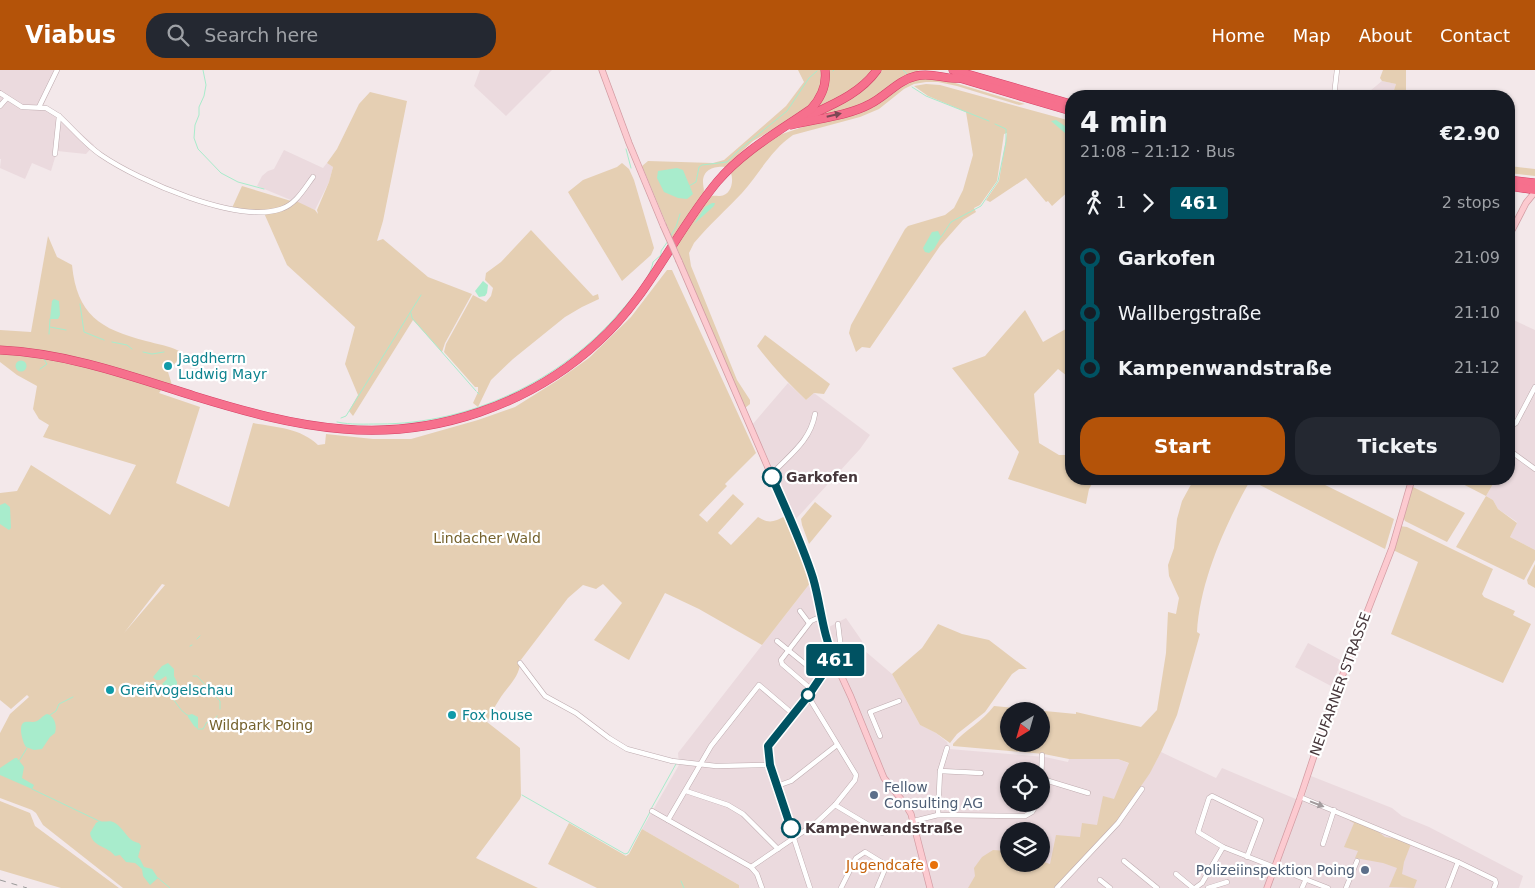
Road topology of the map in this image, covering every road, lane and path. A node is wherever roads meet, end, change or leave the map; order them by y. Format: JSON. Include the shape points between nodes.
{"nodes":[{"id":1,"x":57,"y":70,"type":"edge"},
{"id":2,"x":602,"y":70,"type":"edge"},
{"id":3,"x":825,"y":70,"type":"edge"},
{"id":4,"x":877,"y":70,"type":"edge"},
{"id":5,"x":933,"y":70,"type":"edge"},
{"id":6,"x":953,"y":70,"type":"edge"},
{"id":7,"x":1337,"y":70,"type":"edge"},
{"id":8,"x":959,"y":78,"type":"junction"},
{"id":9,"x":1335,"y":90,"type":"edge"},
{"id":10,"x":0,"y":93,"type":"edge"},
{"id":11,"x":7,"y":98,"type":"junction"},
{"id":12,"x":1065,"y":102,"type":"edge"},
{"id":13,"x":0,"y":106,"type":"edge"},
{"id":14,"x":39,"y":107,"type":"junction"},
{"id":15,"x":1065,"y":109,"type":"edge"},
{"id":16,"x":59,"y":116,"type":"junction"},
{"id":17,"x":787,"y":126,"type":"junction"},
{"id":18,"x":54,"y":154,"type":"dead end"},
{"id":19,"x":313,"y":177,"type":"dead end"},
{"id":20,"x":1515,"y":181,"type":"edge"},
{"id":21,"x":1535,"y":183,"type":"edge"},
{"id":22,"x":1515,"y":187,"type":"edge"},
{"id":23,"x":1535,"y":191,"type":"edge"},
{"id":24,"x":1515,"y":225,"type":"edge"},
{"id":25,"x":0,"y":350,"type":"edge"},
{"id":26,"x":1535,"y":387,"type":"edge"},
{"id":27,"x":815,"y":414,"type":"dead end"},
{"id":28,"x":1515,"y":424,"type":"edge"},
{"id":29,"x":1515,"y":454,"type":"edge"},
{"id":30,"x":1535,"y":469,"type":"edge"},
{"id":31,"x":771,"y":475,"type":"junction"},
{"id":32,"x":1410,"y":485,"type":"edge"},
{"id":33,"x":800,"y":611,"type":"dead end"},
{"id":34,"x":822,"y":616,"type":"junction"},
{"id":35,"x":809,"y":623,"type":"junction"},
{"id":36,"x":838,"y":624,"type":"dead end"},
{"id":37,"x":777,"y":641,"type":"dead end"},
{"id":38,"x":789,"y":650,"type":"junction"},
{"id":39,"x":835,"y":660,"type":"junction"},
{"id":40,"x":520,"y":663,"type":"dead end"},
{"id":41,"x":839,"y":670,"type":"junction"},
{"id":42,"x":821,"y":677,"type":"junction"},
{"id":43,"x":812,"y":690,"type":"junction"},
{"id":44,"x":808,"y":696,"type":"junction"},
{"id":45,"x":899,"y":701,"type":"dead end"},
{"id":46,"x":793,"y":714,"type":"junction"},
{"id":47,"x":876,"y":728,"type":"junction"},
{"id":48,"x":865,"y":732,"type":"junction"},
{"id":49,"x":880,"y":736,"type":"dead end"},
{"id":50,"x":837,"y":745,"type":"junction"},
{"id":51,"x":948,"y":748,"type":"dead end"},
{"id":52,"x":1042,"y":755,"type":"dead end"},
{"id":53,"x":1042,"y":762,"type":"edge"},
{"id":54,"x":701,"y":763,"type":"junction"},
{"id":55,"x":770,"y":765,"type":"junction"},
{"id":56,"x":940,"y":771,"type":"junction"},
{"id":57,"x":981,"y":773,"type":"dead end"},
{"id":58,"x":1050,"y":783,"type":"edge"},
{"id":59,"x":778,"y":786,"type":"junction"},
{"id":60,"x":1142,"y":789,"type":"dead end"},
{"id":61,"x":686,"y":791,"type":"junction"},
{"id":62,"x":1088,"y":793,"type":"dead end"},
{"id":63,"x":1300,"y":797,"type":"junction"},
{"id":64,"x":835,"y":805,"type":"junction"},
{"id":65,"x":1334,"y":810,"type":"junction"},
{"id":66,"x":652,"y":811,"type":"dead end"},
{"id":67,"x":1032,"y":812,"type":"edge"},
{"id":68,"x":938,"y":815,"type":"junction"},
{"id":69,"x":668,"y":820,"type":"junction"},
{"id":70,"x":914,"y":821,"type":"junction"},
{"id":71,"x":882,"y":833,"type":"dead end"},
{"id":72,"x":794,"y":839,"type":"junction"},
{"id":73,"x":1322,"y":844,"type":"dead end"},
{"id":74,"x":1223,"y":847,"type":"junction"},
{"id":75,"x":778,"y":849,"type":"junction"},
{"id":76,"x":1247,"y":857,"type":"junction"},
{"id":77,"x":1124,"y":861,"type":"dead end"},
{"id":78,"x":1357,"y":861,"type":"dead end"},
{"id":79,"x":1458,"y":862,"type":"junction"},
{"id":80,"x":751,"y":867,"type":"junction"},
{"id":81,"x":1275,"y":868,"type":"junction"},
{"id":82,"x":1176,"y":874,"type":"dead end"},
{"id":83,"x":1306,"y":879,"type":"junction"},
{"id":84,"x":1100,"y":880,"type":"dead end"},
{"id":85,"x":1227,"y":882,"type":"dead end"},
{"id":86,"x":1197,"y":887,"type":"edge"},
{"id":87,"x":762,"y":888,"type":"edge"},
{"id":88,"x":810,"y":888,"type":"edge"},
{"id":89,"x":842,"y":888,"type":"edge"},
{"id":90,"x":877,"y":888,"type":"edge"},
{"id":91,"x":930,"y":888,"type":"edge"},
{"id":92,"x":1057,"y":888,"type":"edge"},
{"id":93,"x":1110,"y":888,"type":"edge"},
{"id":94,"x":1157,"y":888,"type":"edge"},
{"id":95,"x":1208,"y":888,"type":"edge"},
{"id":96,"x":1267,"y":888,"type":"edge"},
{"id":97,"x":1302,"y":888,"type":"edge"},
{"id":98,"x":1328,"y":888,"type":"edge"},
{"id":99,"x":1346,"y":888,"type":"edge"},
{"id":100,"x":1448,"y":888,"type":"edge"},
{"id":101,"x":1494,"y":888,"type":"edge"}],
"edges":[{"from":1,"to":14,"type":"street"},
{"from":2,"to":31,"type":"street","bridge":true,"via":[[663,225]]},
{"from":3,"to":17,"type":"highway","via":[[824,90],[816,104]]},
{"from":4,"to":17,"type":"highway","via":[[851,95]]},
{"from":5,"to":8,"type":"highway"},
{"from":6,"to":12,"type":"highway"},
{"from":7,"to":9,"type":"street"},
{"from":8,"to":15,"type":"highway"},
{"from":17,"to":8,"type":"highway","one_way":true,"via":[[869,105],[912,77],[938,75]]},
{"from":10,"to":11,"type":"street"},
{"from":11,"to":13,"type":"street"},
{"from":11,"to":14,"type":"street","via":[[22,107]]},
{"from":14,"to":16,"type":"street"},
{"from":16,"to":18,"type":"street"},
{"from":16,"to":19,"type":"street","via":[[101,155],[161,186],[226,209],[250,212],[280,209],[294,201]]},
{"from":17,"to":25,"type":"highway","via":[[765,138],[717,181],[641,295],[598,342],[574,363],[540,385],[465,417],[390,430],[324,427],[244,411],[91,364]]},
{"from":20,"to":21,"type":"highway"},
{"from":22,"to":23,"type":"highway"},
{"from":23,"to":24,"type":"street"},
{"from":26,"to":28,"type":"street"},
{"from":27,"to":31,"type":"street","via":[[813,427],[804,440]]},
{"from":29,"to":30,"type":"street"},
{"from":31,"to":34,"type":"street","via":[[803,549]]},
{"from":32,"to":63,"type":"street","name":"NEUFARNER STRASSE","via":[[1392,548],[1331,705]]},
{"from":33,"to":35,"type":"street"},
{"from":34,"to":35,"type":"street"},
{"from":34,"to":39,"type":"street","via":[[828,647]]},
{"from":35,"to":38,"type":"street"},
{"from":36,"to":41,"type":"street","via":[[842,658]]},
{"from":37,"to":38,"type":"street"},
{"from":38,"to":42,"type":"street"},
{"from":38,"to":43,"type":"street","via":[[781,660],[782,664]]},
{"from":39,"to":41,"type":"street"},
{"from":39,"to":42,"type":"street"},
{"from":40,"to":54,"type":"street","via":[[545,696],[576,713],[622,746],[657,758]]},
{"from":41,"to":48,"type":"street"},
{"from":42,"to":43,"type":"street"},
{"from":43,"to":44,"type":"street"},
{"from":44,"to":46,"type":"street"},
{"from":44,"to":50,"type":"street"},
{"from":45,"to":47,"type":"street","via":[[870,712]]},
{"from":46,"to":54,"type":"street","via":[[759,685]]},
{"from":46,"to":55,"type":"street","via":[[768,746]]},
{"from":47,"to":48,"type":"street"},
{"from":47,"to":49,"type":"street"},
{"from":48,"to":70,"type":"street","via":[[884,778]]},
{"from":50,"to":59,"type":"street","via":[[791,781]]},
{"from":50,"to":64,"type":"street","via":[[856,778]]},
{"from":51,"to":56,"type":"street"},
{"from":52,"to":53,"type":"street"},
{"from":54,"to":55,"type":"street","via":[[739,767]]},
{"from":54,"to":61,"type":"street"},
{"from":55,"to":59,"type":"street"},
{"from":56,"to":57,"type":"street"},
{"from":56,"to":68,"type":"street"},
{"from":58,"to":62,"type":"street"},
{"from":59,"to":72,"type":"street"},
{"from":60,"to":92,"type":"street","via":[[1118,822]]},
{"from":61,"to":69,"type":"street"},
{"from":61,"to":75,"type":"street","via":[[728,805],[749,820]]},
{"from":63,"to":65,"type":"street","one_way":true},
{"from":63,"to":81,"type":"street","name":"NEUFARNER STRASSE"},
{"from":64,"to":71,"type":"street"},
{"from":64,"to":72,"type":"street"},
{"from":65,"to":73,"type":"street"},
{"from":65,"to":79,"type":"street"},
{"from":66,"to":69,"type":"street"},
{"from":67,"to":68,"type":"street","via":[[1025,816]]},
{"from":68,"to":70,"type":"street"},
{"from":69,"to":80,"type":"street"},
{"from":70,"to":91,"type":"street"},
{"from":72,"to":75,"type":"street"},
{"from":72,"to":88,"type":"street"},
{"from":74,"to":76,"type":"street"},
{"from":74,"to":76,"type":"street","via":[[1198,832],[1212,796],[1262,820]]},
{"from":74,"to":86,"type":"street"},
{"from":75,"to":80,"type":"street"},
{"from":76,"to":81,"type":"street"},
{"from":77,"to":94,"type":"street"},
{"from":78,"to":99,"type":"street"},
{"from":79,"to":100,"type":"street"},
{"from":79,"to":101,"type":"street","via":[[1495,880]]},
{"from":80,"to":87,"type":"street","via":[[758,874]]},
{"from":81,"to":83,"type":"street"},
{"from":81,"to":96,"type":"street","name":"NEUFARNER STRASSE"},
{"from":82,"to":86,"type":"street"},
{"from":83,"to":97,"type":"street"},
{"from":83,"to":98,"type":"street"},
{"from":84,"to":93,"type":"street"},
{"from":85,"to":95,"type":"street"},
{"from":89,"to":90,"type":"street","via":[[856,858],[865,852],[883,863],[885,870]]}]}
